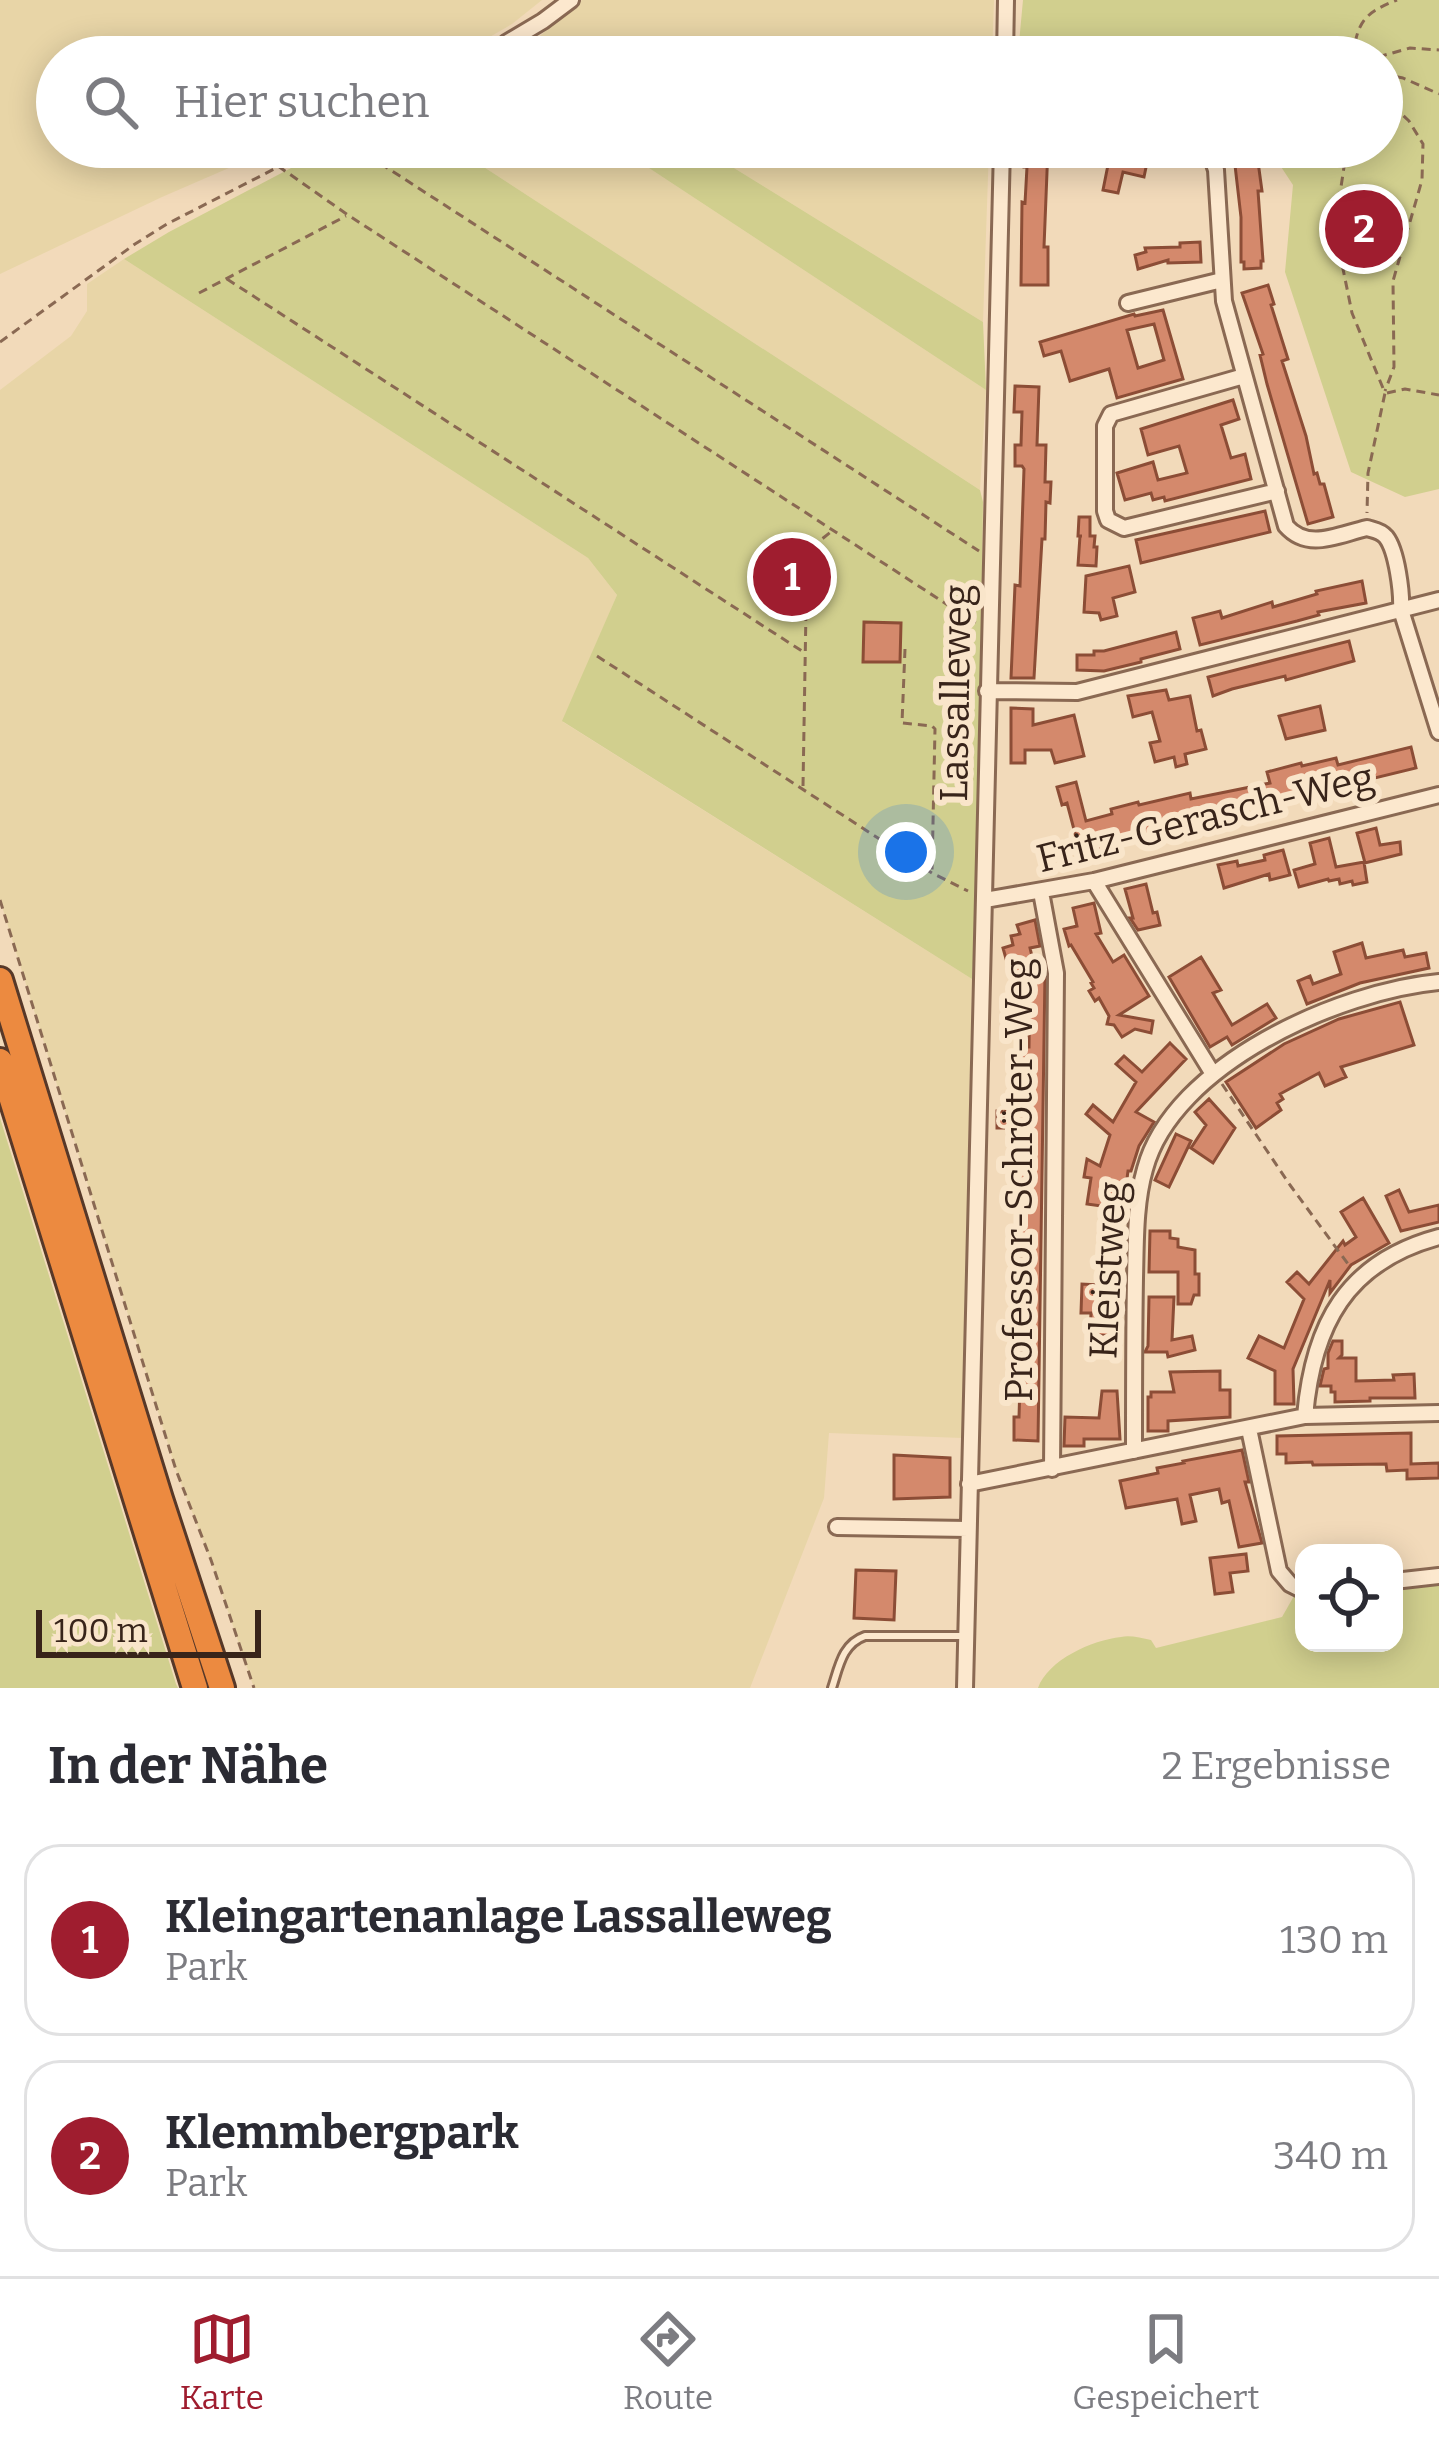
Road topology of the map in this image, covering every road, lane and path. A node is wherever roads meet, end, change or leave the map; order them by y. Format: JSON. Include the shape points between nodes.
{"nodes":[{"id":1,"x":571,"y":0,"type":"edge"},
{"id":2,"x":1006,"y":0,"type":"edge"},
{"id":3,"x":1397,"y":0,"type":"edge"},
{"id":4,"x":518,"y":36,"type":"edge"},
{"id":5,"x":1005,"y":36,"type":"edge"},
{"id":6,"x":1356,"y":36,"type":"edge"},
{"id":7,"x":1403,"y":50,"type":"edge"},
{"id":8,"x":1439,"y":50,"type":"edge"},
{"id":9,"x":1403,"y":78,"type":"edge"},
{"id":10,"x":1439,"y":94,"type":"edge"},
{"id":11,"x":1403,"y":115,"type":"edge"},
{"id":12,"x":274,"y":168,"type":"edge"},
{"id":13,"x":281,"y":168,"type":"edge"},
{"id":14,"x":387,"y":168,"type":"edge"},
{"id":15,"x":1001,"y":168,"type":"edge"},
{"id":16,"x":1215,"y":168,"type":"edge"},
{"id":17,"x":1344,"y":168,"type":"edge"},
{"id":18,"x":348,"y":215,"type":"junction"},
{"id":19,"x":227,"y":279,"type":"junction"},
{"id":20,"x":1222,"y":280,"type":"junction"},
{"id":21,"x":199,"y":293,"type":"dead end"},
{"id":22,"x":1128,"y":303,"type":"dead end"},
{"id":23,"x":1,"y":340,"type":"edge"},
{"id":24,"x":1244,"y":376,"type":"junction"},
{"id":25,"x":1385,"y":393,"type":"junction"},
{"id":26,"x":1439,"y":395,"type":"edge"},
{"id":27,"x":1276,"y":491,"type":"junction"},
{"id":28,"x":1366,"y":528,"type":"junction"},
{"id":29,"x":833,"y":530,"type":"junction"},
{"id":30,"x":990,"y":559,"type":"junction"},
{"id":31,"x":1439,"y":601,"type":"edge"},
{"id":32,"x":1401,"y":610,"type":"junction"},
{"id":33,"x":989,"y":631,"type":"junction"},
{"id":34,"x":905,"y":649,"type":"dead end"},
{"id":35,"x":805,"y":653,"type":"junction"},
{"id":36,"x":597,"y":656,"type":"dead end"},
{"id":37,"x":988,"y":691,"type":"junction"},
{"id":38,"x":1439,"y":732,"type":"edge"},
{"id":39,"x":802,"y":790,"type":"junction"},
{"id":40,"x":1439,"y":795,"type":"edge"},
{"id":41,"x":932,"y":873,"type":"junction"},
{"id":42,"x":1094,"y":881,"type":"junction"},
{"id":43,"x":1041,"y":892,"type":"junction"},
{"id":44,"x":0,"y":900,"type":"edge"},
{"id":45,"x":986,"y":900,"type":"junction"},
{"id":46,"x":0,"y":980,"type":"edge"},
{"id":47,"x":1439,"y":982,"type":"edge"},
{"id":48,"x":0,"y":1061,"type":"edge"},
{"id":49,"x":1214,"y":1074,"type":"junction"},
{"id":50,"x":1439,"y":1237,"type":"edge"},
{"id":51,"x":1359,"y":1279,"type":"junction"},
{"id":52,"x":1439,"y":1413,"type":"edge"},
{"id":53,"x":1305,"y":1417,"type":"junction"},
{"id":54,"x":1249,"y":1429,"type":"junction"},
{"id":55,"x":1134,"y":1451,"type":"junction"},
{"id":56,"x":1052,"y":1469,"type":"junction"},
{"id":57,"x":969,"y":1484,"type":"junction"},
{"id":58,"x":837,"y":1527,"type":"dead end"},
{"id":59,"x":968,"y":1529,"type":"junction"},
{"id":60,"x":1439,"y":1576,"type":"edge"},
{"id":61,"x":1403,"y":1580,"type":"edge"},
{"id":62,"x":1295,"y":1586,"type":"edge"},
{"id":63,"x":966,"y":1636,"type":"junction"},
{"id":64,"x":195,"y":1688,"type":"edge"},
{"id":65,"x":222,"y":1688,"type":"edge"},
{"id":66,"x":254,"y":1688,"type":"edge"},
{"id":67,"x":832,"y":1688,"type":"edge"},
{"id":68,"x":964,"y":1688,"type":"edge"}],
"edges":[{"from":1,"to":4,"type":"street"},
{"from":2,"to":5,"type":"street"},
{"from":3,"to":6,"type":"path","via":[[1366,15]]},
{"from":7,"to":8,"type":"path"},
{"from":9,"to":10,"type":"path"},
{"from":11,"to":25,"type":"path","via":[[1423,144],[1422,179],[1393,281],[1394,367]]},
{"from":12,"to":23,"type":"path","via":[[135,244]]},
{"from":13,"to":18,"type":"path"},
{"from":14,"to":30,"type":"path"},
{"from":15,"to":30,"type":"street","name":"Lassalleweg"},
{"from":16,"to":20,"type":"street"},
{"from":17,"to":25,"type":"path","via":[[1342,264],[1352,313]]},
{"from":18,"to":19,"type":"path"},
{"from":18,"to":29,"type":"path"},
{"from":19,"to":21,"type":"path"},
{"from":19,"to":35,"type":"path"},
{"from":20,"to":22,"type":"street"},
{"from":20,"to":24,"type":"street"},
{"from":24,"to":27,"type":"street"},
{"from":24,"to":27,"type":"street","via":[[1111,414],[1105,511],[1124,528]]},
{"from":25,"to":26,"type":"path"},
{"from":25,"to":28,"type":"path"},
{"from":27,"to":28,"type":"street","via":[[1297,538]]},
{"from":28,"to":32,"type":"street","via":[[1386,537]]},
{"from":29,"to":33,"type":"path"},
{"from":29,"to":35,"type":"path","via":[[807,551]]},
{"from":30,"to":33,"type":"street","name":"Lassalleweg"},
{"from":31,"to":32,"type":"street"},
{"from":32,"to":37,"type":"street","via":[[1077,692]]},
{"from":32,"to":38,"type":"street"},
{"from":33,"to":37,"type":"street","name":"Lassalleweg"},
{"from":34,"to":41,"type":"path","via":[[902,723],[934,729]]},
{"from":35,"to":39,"type":"path"},
{"from":36,"to":39,"type":"path"},
{"from":37,"to":45,"type":"street","name":"Lassalleweg"},
{"from":39,"to":41,"type":"path"},
{"from":40,"to":42,"type":"street","name":"Fritz-Gerasch-Weg"},
{"from":41,"to":45,"type":"path"},
{"from":42,"to":43,"type":"street","name":"Fritz-Gerasch-Weg"},
{"from":42,"to":49,"type":"street"},
{"from":43,"to":45,"type":"street","name":"Fritz-Gerasch-Weg"},
{"from":43,"to":56,"type":"street","name":"Professor-Schröter-Weg","via":[[1056,973]]},
{"from":44,"to":66,"type":"path","via":[[176,1470]]},
{"from":45,"to":57,"type":"street","name":"Lassalleweg"},
{"from":46,"to":65,"type":"highway"},
{"from":47,"to":49,"type":"street","name":"Kleistweg","via":[[1329,1009]]},
{"from":48,"to":64,"type":"highway"},
{"from":49,"to":51,"type":"path"},
{"from":49,"to":55,"type":"street","name":"Kleistweg","via":[[1157,1138],[1145,1168]]},
{"from":50,"to":51,"type":"street"},
{"from":51,"to":53,"type":"street","via":[[1323,1329]]},
{"from":52,"to":53,"type":"street"},
{"from":53,"to":54,"type":"street"},
{"from":54,"to":55,"type":"street"},
{"from":54,"to":62,"type":"street","via":[[1280,1571]]},
{"from":55,"to":56,"type":"street"},
{"from":56,"to":57,"type":"street"},
{"from":57,"to":59,"type":"street","name":"Lassalleweg"},
{"from":58,"to":59,"type":"street"},
{"from":59,"to":63,"type":"street","name":"Lassalleweg"},
{"from":60,"to":61,"type":"street"},
{"from":63,"to":67,"type":"lane","via":[[852,1641]]},
{"from":63,"to":68,"type":"street","name":"Lassalleweg"}]}
